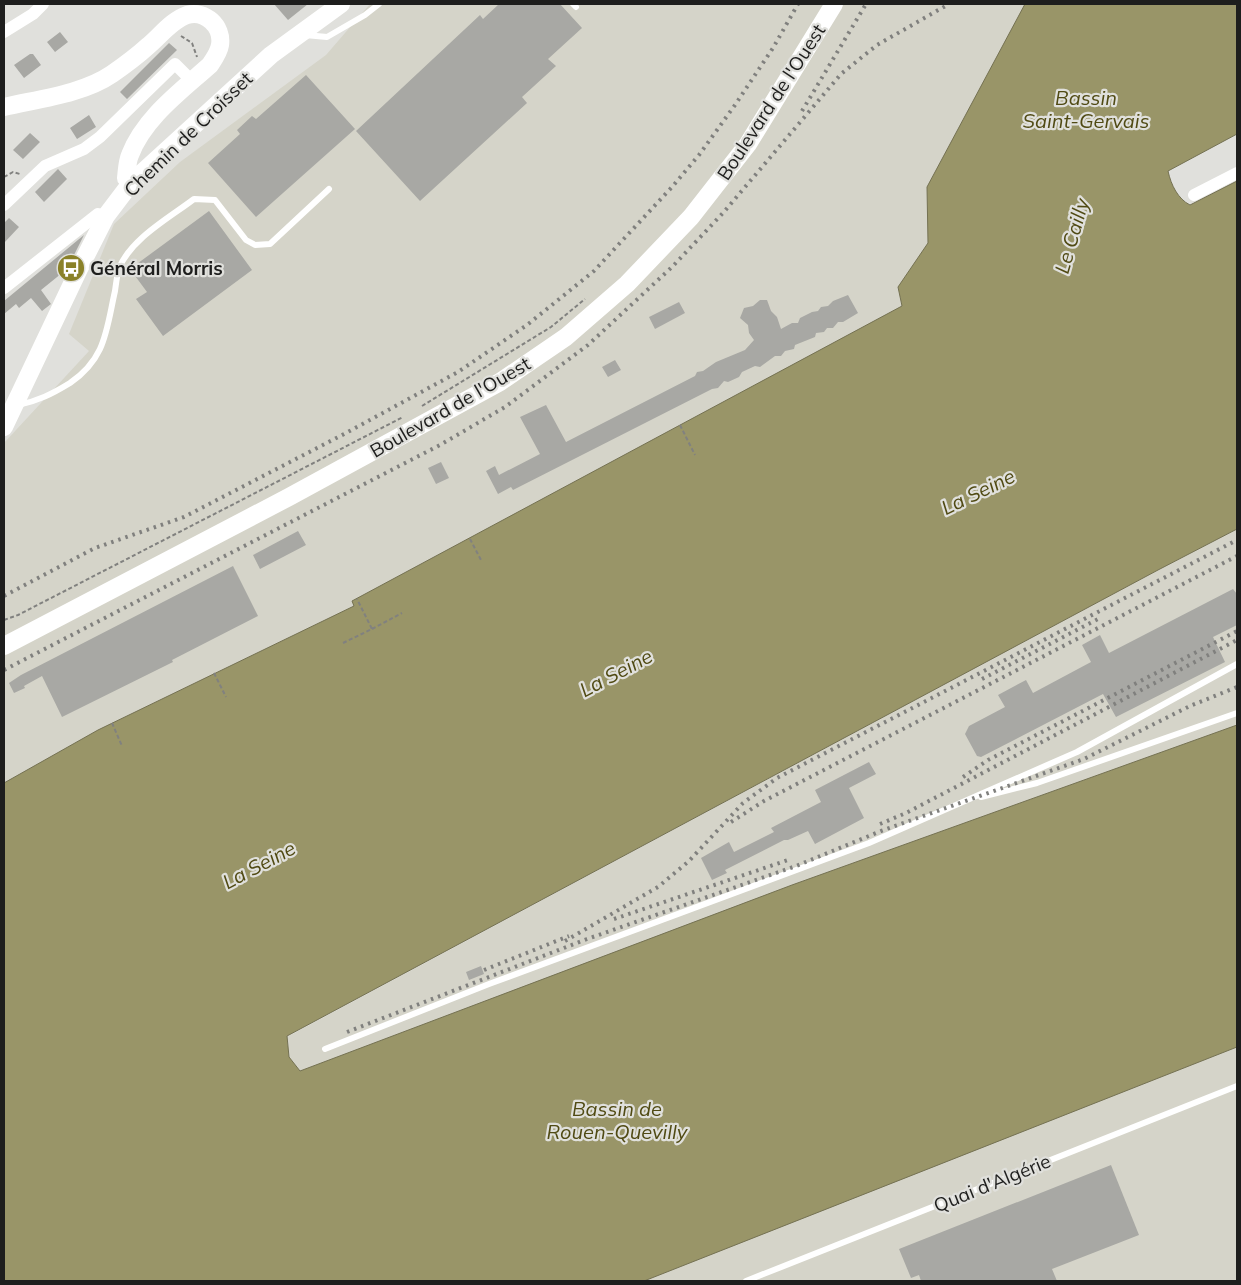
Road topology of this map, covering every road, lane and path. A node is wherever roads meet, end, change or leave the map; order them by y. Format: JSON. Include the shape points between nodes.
{"nodes":[{"id":1,"x":43,"y":4,"type":"edge"},
{"id":2,"x":341,"y":4,"type":"edge"},
{"id":3,"x":379,"y":4,"type":"edge"},
{"id":4,"x":834,"y":4,"type":"edge"},
{"id":5,"x":4,"y":32,"type":"edge"},
{"id":6,"x":299,"y":35,"type":"junction"},
{"id":7,"x":175,"y":36,"type":"dead end"},
{"id":8,"x":192,"y":81,"type":"junction"},
{"id":9,"x":4,"y":107,"type":"edge"},
{"id":10,"x":1237,"y":173,"type":"edge"},
{"id":11,"x":131,"y":183,"type":"junction"},
{"id":12,"x":329,"y":189,"type":"dead end"},
{"id":13,"x":1194,"y":195,"type":"dead end"},
{"id":14,"x":4,"y":205,"type":"edge"},
{"id":15,"x":106,"y":216,"type":"junction"},
{"id":16,"x":4,"y":288,"type":"edge"},
{"id":17,"x":590,"y":296,"type":"dead end"},
{"id":18,"x":14,"y":405,"type":"junction"},
{"id":19,"x":418,"y":408,"type":"dead end"},
{"id":20,"x":410,"y":413,"type":"dead end"},
{"id":21,"x":680,"y":425,"type":"dead end"},
{"id":22,"x":4,"y":427,"type":"edge"},
{"id":23,"x":695,"y":455,"type":"dead end"},
{"id":24,"x":470,"y":539,"type":"dead end"},
{"id":25,"x":482,"y":562,"type":"dead end"},
{"id":26,"x":357,"y":599,"type":"dead end"},
{"id":27,"x":402,"y":613,"type":"dead end"},
{"id":28,"x":4,"y":620,"type":"edge"},
{"id":29,"x":372,"y":629,"type":"junction"},
{"id":30,"x":343,"y":643,"type":"dead end"},
{"id":31,"x":4,"y":646,"type":"edge"},
{"id":32,"x":1237,"y":664,"type":"edge"},
{"id":33,"x":214,"y":673,"type":"dead end"},
{"id":34,"x":226,"y":697,"type":"dead end"},
{"id":35,"x":1237,"y":713,"type":"edge"},
{"id":36,"x":112,"y":723,"type":"dead end"},
{"id":37,"x":122,"y":746,"type":"dead end"},
{"id":38,"x":962,"y":802,"type":"junction"},
{"id":39,"x":325,"y":1050,"type":"dead end"},
{"id":40,"x":1237,"y":1086,"type":"edge"},
{"id":41,"x":746,"y":1281,"type":"edge"}],
"edges":[{"from":1,"to":5,"type":"street"},
{"from":2,"to":6,"type":"main road","name":"Chemin de Croisset"},
{"from":3,"to":6,"type":"lane","via":[[327,37]]},
{"from":4,"to":31,"type":"main road","name":"Boulevard de l'Ouest","via":[[748,144],[691,217],[627,284],[566,337],[500,382]]},
{"from":6,"to":11,"type":"main road","name":"Chemin de Croisset","via":[[271,55]]},
{"from":7,"to":8,"type":"path","via":[[184,36],[197,54]]},
{"from":8,"to":9,"type":"main road","via":[[210,65],[220,46],[220,32],[215,24],[194,14],[176,20],[111,75],[82,88]]},
{"from":8,"to":11,"type":"main road","via":[[139,136],[129,156],[126,178]]},
{"from":8,"to":14,"type":"street","via":[[175,64],[100,137],[84,149],[45,166]]},
{"from":10,"to":13,"type":"street"},
{"from":11,"to":15,"type":"main road","name":"Chemin de Croisset"},
{"from":12,"to":18,"type":"lane","via":[[270,244],[255,245],[246,240],[215,200],[194,199],[136,244],[120,268],[96,359],[56,392],[39,401]]},
{"from":15,"to":16,"type":"street","via":[[98,214]]},
{"from":15,"to":18,"type":"main road","name":"Chemin de Croisset"},
{"from":17,"to":19,"type":"path","via":[[551,326],[459,386]]},
{"from":18,"to":22,"type":"main road","name":"Chemin de Croisset"},
{"from":20,"to":28,"type":"path"},
{"from":21,"to":23,"type":"path"},
{"from":24,"to":25,"type":"path"},
{"from":26,"to":29,"type":"path"},
{"from":27,"to":29,"type":"path"},
{"from":29,"to":30,"type":"path"},
{"from":32,"to":38,"type":"lane","via":[[1078,752]]},
{"from":33,"to":34,"type":"path"},
{"from":35,"to":38,"type":"lane","via":[[1037,783]]},
{"from":36,"to":37,"type":"path"},
{"from":38,"to":39,"type":"lane","via":[[869,843],[489,984]]},
{"from":40,"to":41,"type":"lane","name":"Quai d'Algérie"}]}
